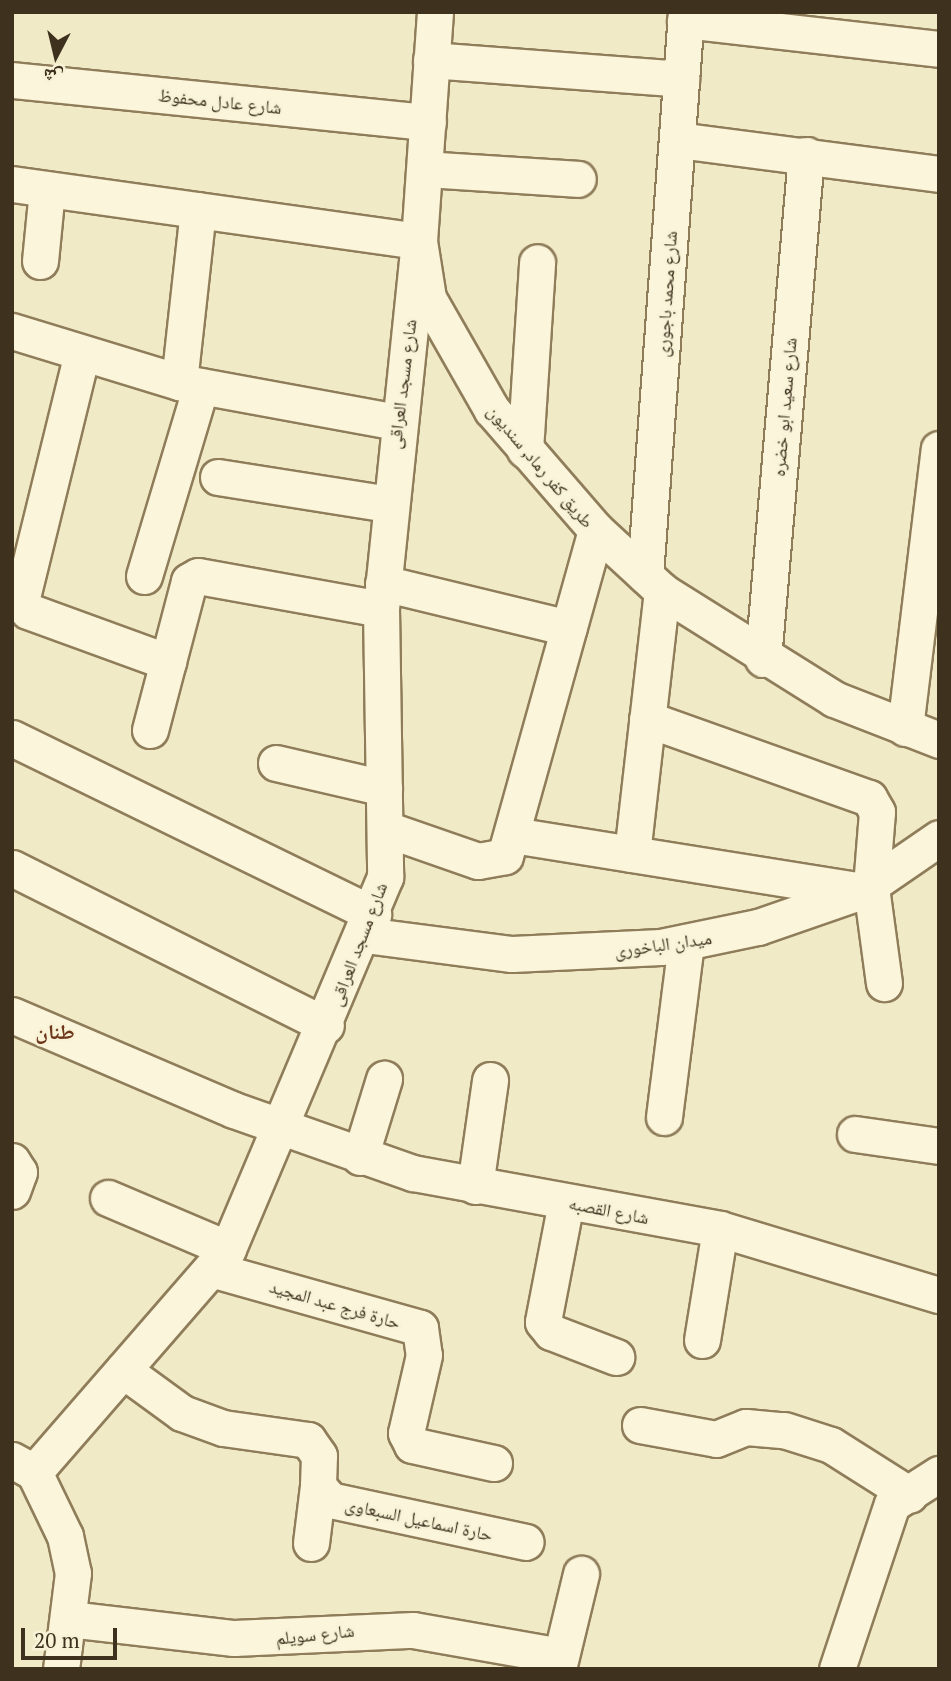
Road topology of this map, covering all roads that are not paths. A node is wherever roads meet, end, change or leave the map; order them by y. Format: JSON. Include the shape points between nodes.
{"nodes":[{"id":1,"x":435,"y":12,"type":"edge"},
{"id":2,"x":686,"y":16,"type":"edge"},
{"id":3,"x":847,"y":24,"type":"edge"},
{"id":4,"x":939,"y":49,"type":"edge"},
{"id":5,"x":431,"y":60,"type":"junction"},
{"id":6,"x":681,"y":79,"type":"junction"},
{"id":7,"x":12,"y":80,"type":"edge"},
{"id":8,"x":428,"y":122,"type":"junction"},
{"id":9,"x":678,"y":140,"type":"junction"},
{"id":10,"x":806,"y":155,"type":"junction"},
{"id":11,"x":425,"y":169,"type":"junction"},
{"id":12,"x":939,"y":174,"type":"edge"},
{"id":13,"x":578,"y":179,"type":"dead end"},
{"id":14,"x":12,"y":184,"type":"edge"},
{"id":15,"x":47,"y":189,"type":"junction"},
{"id":16,"x":198,"y":210,"type":"junction"},
{"id":17,"x":419,"y":241,"type":"junction"},
{"id":18,"x":40,"y":261,"type":"dead end"},
{"id":19,"x":537,"y":262,"type":"dead end"},
{"id":20,"x":12,"y":331,"type":"edge"},
{"id":21,"x":82,"y":354,"type":"junction"},
{"id":22,"x":190,"y":384,"type":"junction"},
{"id":23,"x":398,"y":422,"type":"junction"},
{"id":24,"x":939,"y":449,"type":"edge"},
{"id":25,"x":524,"y":450,"type":"junction"},
{"id":26,"x":218,"y":477,"type":"dead end"},
{"id":27,"x":388,"y":504,"type":"junction"},
{"id":28,"x":596,"y":530,"type":"junction"},
{"id":29,"x":144,"y":576,"type":"dead end"},
{"id":30,"x":653,"y":583,"type":"junction"},
{"id":31,"x":382,"y":596,"type":"junction"},
{"id":32,"x":569,"y":628,"type":"junction"},
{"id":33,"x":763,"y":659,"type":"junction"},
{"id":34,"x":168,"y":662,"type":"junction"},
{"id":35,"x":648,"y":719,"type":"junction"},
{"id":36,"x":905,"y":728,"type":"junction"},
{"id":37,"x":150,"y":730,"type":"dead end"},
{"id":38,"x":12,"y":738,"type":"edge"},
{"id":39,"x":939,"y":740,"type":"edge"},
{"id":40,"x":276,"y":763,"type":"dead end"},
{"id":41,"x":384,"y":788,"type":"junction"},
{"id":42,"x":386,"y":829,"type":"junction"},
{"id":43,"x":513,"y":835,"type":"junction"},
{"id":44,"x":939,"y":838,"type":"edge"},
{"id":45,"x":632,"y":855,"type":"junction"},
{"id":46,"x":12,"y":868,"type":"edge"},
{"id":47,"x":867,"y":889,"type":"junction"},
{"id":48,"x":369,"y":924,"type":"junction"},
{"id":49,"x":686,"y":942,"type":"junction"},
{"id":50,"x":884,"y":983,"type":"dead end"},
{"id":51,"x":12,"y":1015,"type":"edge"},
{"id":52,"x":326,"y":1025,"type":"junction"},
{"id":53,"x":384,"y":1079,"type":"dead end"},
{"id":54,"x":489,"y":1080,"type":"dead end"},
{"id":55,"x":664,"y":1117,"type":"dead end"},
{"id":56,"x":279,"y":1125,"type":"junction"},
{"id":57,"x":855,"y":1134,"type":"dead end"},
{"id":58,"x":939,"y":1146,"type":"edge"},
{"id":59,"x":360,"y":1157,"type":"junction"},
{"id":60,"x":12,"y":1161,"type":"edge"},
{"id":61,"x":475,"y":1186,"type":"junction"},
{"id":62,"x":12,"y":1191,"type":"edge"},
{"id":63,"x":108,"y":1198,"type":"dead end"},
{"id":64,"x":566,"y":1202,"type":"junction"},
{"id":65,"x":720,"y":1229,"type":"junction"},
{"id":66,"x":221,"y":1259,"type":"junction"},
{"id":67,"x":939,"y":1295,"type":"edge"},
{"id":68,"x":702,"y":1340,"type":"dead end"},
{"id":69,"x":616,"y":1357,"type":"dead end"},
{"id":70,"x":123,"y":1370,"type":"junction"},
{"id":71,"x":640,"y":1425,"type":"dead end"},
{"id":72,"x":494,"y":1463,"type":"dead end"},
{"id":73,"x":20,"y":1471,"type":"edge"},
{"id":74,"x":931,"y":1478,"type":"edge"},
{"id":75,"x":318,"y":1486,"type":"junction"},
{"id":76,"x":526,"y":1542,"type":"dead end"},
{"id":77,"x":310,"y":1543,"type":"dead end"},
{"id":78,"x":581,"y":1574,"type":"dead end"},
{"id":79,"x":69,"y":1619,"type":"junction"},
{"id":80,"x":241,"y":1654,"type":"edge"},
{"id":81,"x":559,"y":1662,"type":"edge"},
{"id":82,"x":61,"y":1669,"type":"edge"},
{"id":83,"x":837,"y":1669,"type":"edge"}],
"edges":[{"from":1,"to":5,"type":"street","name":"طريق كفر رماد, سنديون"},
{"from":2,"to":3,"type":"street"},
{"from":2,"to":6,"type":"street","name":"شارع محمد باجورى"},
{"from":3,"to":4,"type":"street"},
{"from":5,"to":6,"type":"street"},
{"from":5,"to":8,"type":"street","name":"طريق كفر رماد, سنديون"},
{"from":6,"to":9,"type":"street","name":"شارع محمد باجورى"},
{"from":7,"to":8,"type":"street","name":"شارع عادل محفوظ"},
{"from":8,"to":11,"type":"street","name":"طريق كفر رماد, سنديون"},
{"from":9,"to":10,"type":"street"},
{"from":9,"to":30,"type":"street","name":"شارع محمد باجورى"},
{"from":10,"to":12,"type":"street"},
{"from":10,"to":33,"type":"street","name":"شارع سعيد ابو خضره"},
{"from":11,"to":13,"type":"street"},
{"from":11,"to":17,"type":"street","name":"طريق كفر رماد, سنديون"},
{"from":14,"to":15,"type":"street"},
{"from":15,"to":16,"type":"street"},
{"from":15,"to":18,"type":"street"},
{"from":16,"to":17,"type":"street"},
{"from":16,"to":22,"type":"street"},
{"from":17,"to":23,"type":"street","name":"شارع مسجد العراقى"},
{"from":17,"to":25,"type":"street","name":"طريق كفر رماد, سنديون","via":[[428,298],[448,342]]},
{"from":19,"to":25,"type":"street"},
{"from":20,"to":21,"type":"street"},
{"from":21,"to":22,"type":"street"},
{"from":21,"to":34,"type":"street","via":[[20,596],[28,611]]},
{"from":22,"to":23,"type":"street"},
{"from":22,"to":29,"type":"street"},
{"from":23,"to":27,"type":"street","name":"شارع مسجد العراقى"},
{"from":24,"to":36,"type":"street"},
{"from":25,"to":28,"type":"street","name":"طريق كفر رماد, سنديون"},
{"from":26,"to":27,"type":"street"},
{"from":27,"to":31,"type":"street","name":"شارع مسجد العراقى"},
{"from":28,"to":30,"type":"street","name":"طريق كفر رماد, سنديون"},
{"from":28,"to":32,"type":"street"},
{"from":30,"to":33,"type":"street","name":"طريق كفر رماد, سنديون"},
{"from":30,"to":35,"type":"street","name":"شارع محمد باجورى"},
{"from":31,"to":32,"type":"street"},
{"from":31,"to":34,"type":"street","via":[[198,576],[190,581]]},
{"from":31,"to":41,"type":"street","name":"شارع مسجد العراقى"},
{"from":32,"to":43,"type":"street"},
{"from":33,"to":36,"type":"street","name":"طريق كفر رماد, سنديون","via":[[834,699]]},
{"from":34,"to":37,"type":"street"},
{"from":35,"to":45,"type":"street","name":"شارع محمد باجورى"},
{"from":35,"to":47,"type":"street","via":[[869,797],[877,813]]},
{"from":36,"to":39,"type":"street","name":"طريق كفر رماد, سنديون"},
{"from":38,"to":48,"type":"street","name":"ميدان الباخورى"},
{"from":40,"to":41,"type":"street","via":[[329,780]]},
{"from":41,"to":42,"type":"street","name":"شارع مسجد العراقى"},
{"from":42,"to":43,"type":"street","via":[[488,862],[501,860]]},
{"from":42,"to":48,"type":"street","name":"شارع مسجد العراقى","via":[[385,877]]},
{"from":43,"to":45,"type":"street"},
{"from":44,"to":47,"type":"street","name":"ميدان الباخورى"},
{"from":45,"to":47,"type":"street"},
{"from":46,"to":52,"type":"street"},
{"from":47,"to":49,"type":"street","name":"ميدان الباخورى","via":[[770,923]]},
{"from":47,"to":50,"type":"street"},
{"from":48,"to":49,"type":"street","name":"ميدان الباخورى","via":[[549,955]]},
{"from":48,"to":52,"type":"street","name":"شارع مسجد العراقى"},
{"from":49,"to":55,"type":"street"},
{"from":51,"to":56,"type":"street","name":"شارع القصبه"},
{"from":52,"to":56,"type":"street","name":"شارع مسجد العراقى"},
{"from":53,"to":59,"type":"street"},
{"from":54,"to":61,"type":"street"},
{"from":56,"to":59,"type":"street","name":"شارع القصبه"},
{"from":56,"to":66,"type":"street","name":"شارع مسجد العراقى"},
{"from":57,"to":58,"type":"street"},
{"from":59,"to":61,"type":"street","name":"شارع القصبه"},
{"from":60,"to":62,"type":"street","via":[[19,1172]]},
{"from":61,"to":64,"type":"street","name":"شارع القصبه"},
{"from":63,"to":66,"type":"street"},
{"from":64,"to":65,"type":"street","name":"شارع القصبه"},
{"from":64,"to":69,"type":"street","via":[[543,1322],[551,1332]]},
{"from":65,"to":67,"type":"street","name":"شارع القصبه"},
{"from":65,"to":68,"type":"street"},
{"from":66,"to":70,"type":"street","name":"شارع مسجد العراقى"},
{"from":66,"to":72,"type":"street","name":"حارة فرج عبد المجيد","via":[[419,1328],[424,1355],[406,1433],[412,1445]]},
{"from":70,"to":73,"type":"street","name":"شارع مسجد العراقى"},
{"from":70,"to":75,"type":"street","via":[[182,1413],[213,1424],[308,1440],[319,1456]]},
{"from":71,"to":74,"type":"street","via":[[716,1439],[746,1427],[784,1430]]},
{"from":73,"to":79,"type":"street","name":"شارع مسجد العراقى","via":[[50,1496],[73,1573]]},
{"from":74,"to":83,"type":"street","via":[[899,1497],[885,1520]]},
{"from":75,"to":76,"type":"street","name":"حارة اسماعيل السبعاوى","via":[[342,1504]]},
{"from":75,"to":77,"type":"street"},
{"from":78,"to":81,"type":"street"},
{"from":79,"to":80,"type":"street","name":"شارع سويلم"},
{"from":79,"to":82,"type":"street"},
{"from":80,"to":81,"type":"street","name":"شارع سويلم","via":[[412,1630]]}]}
